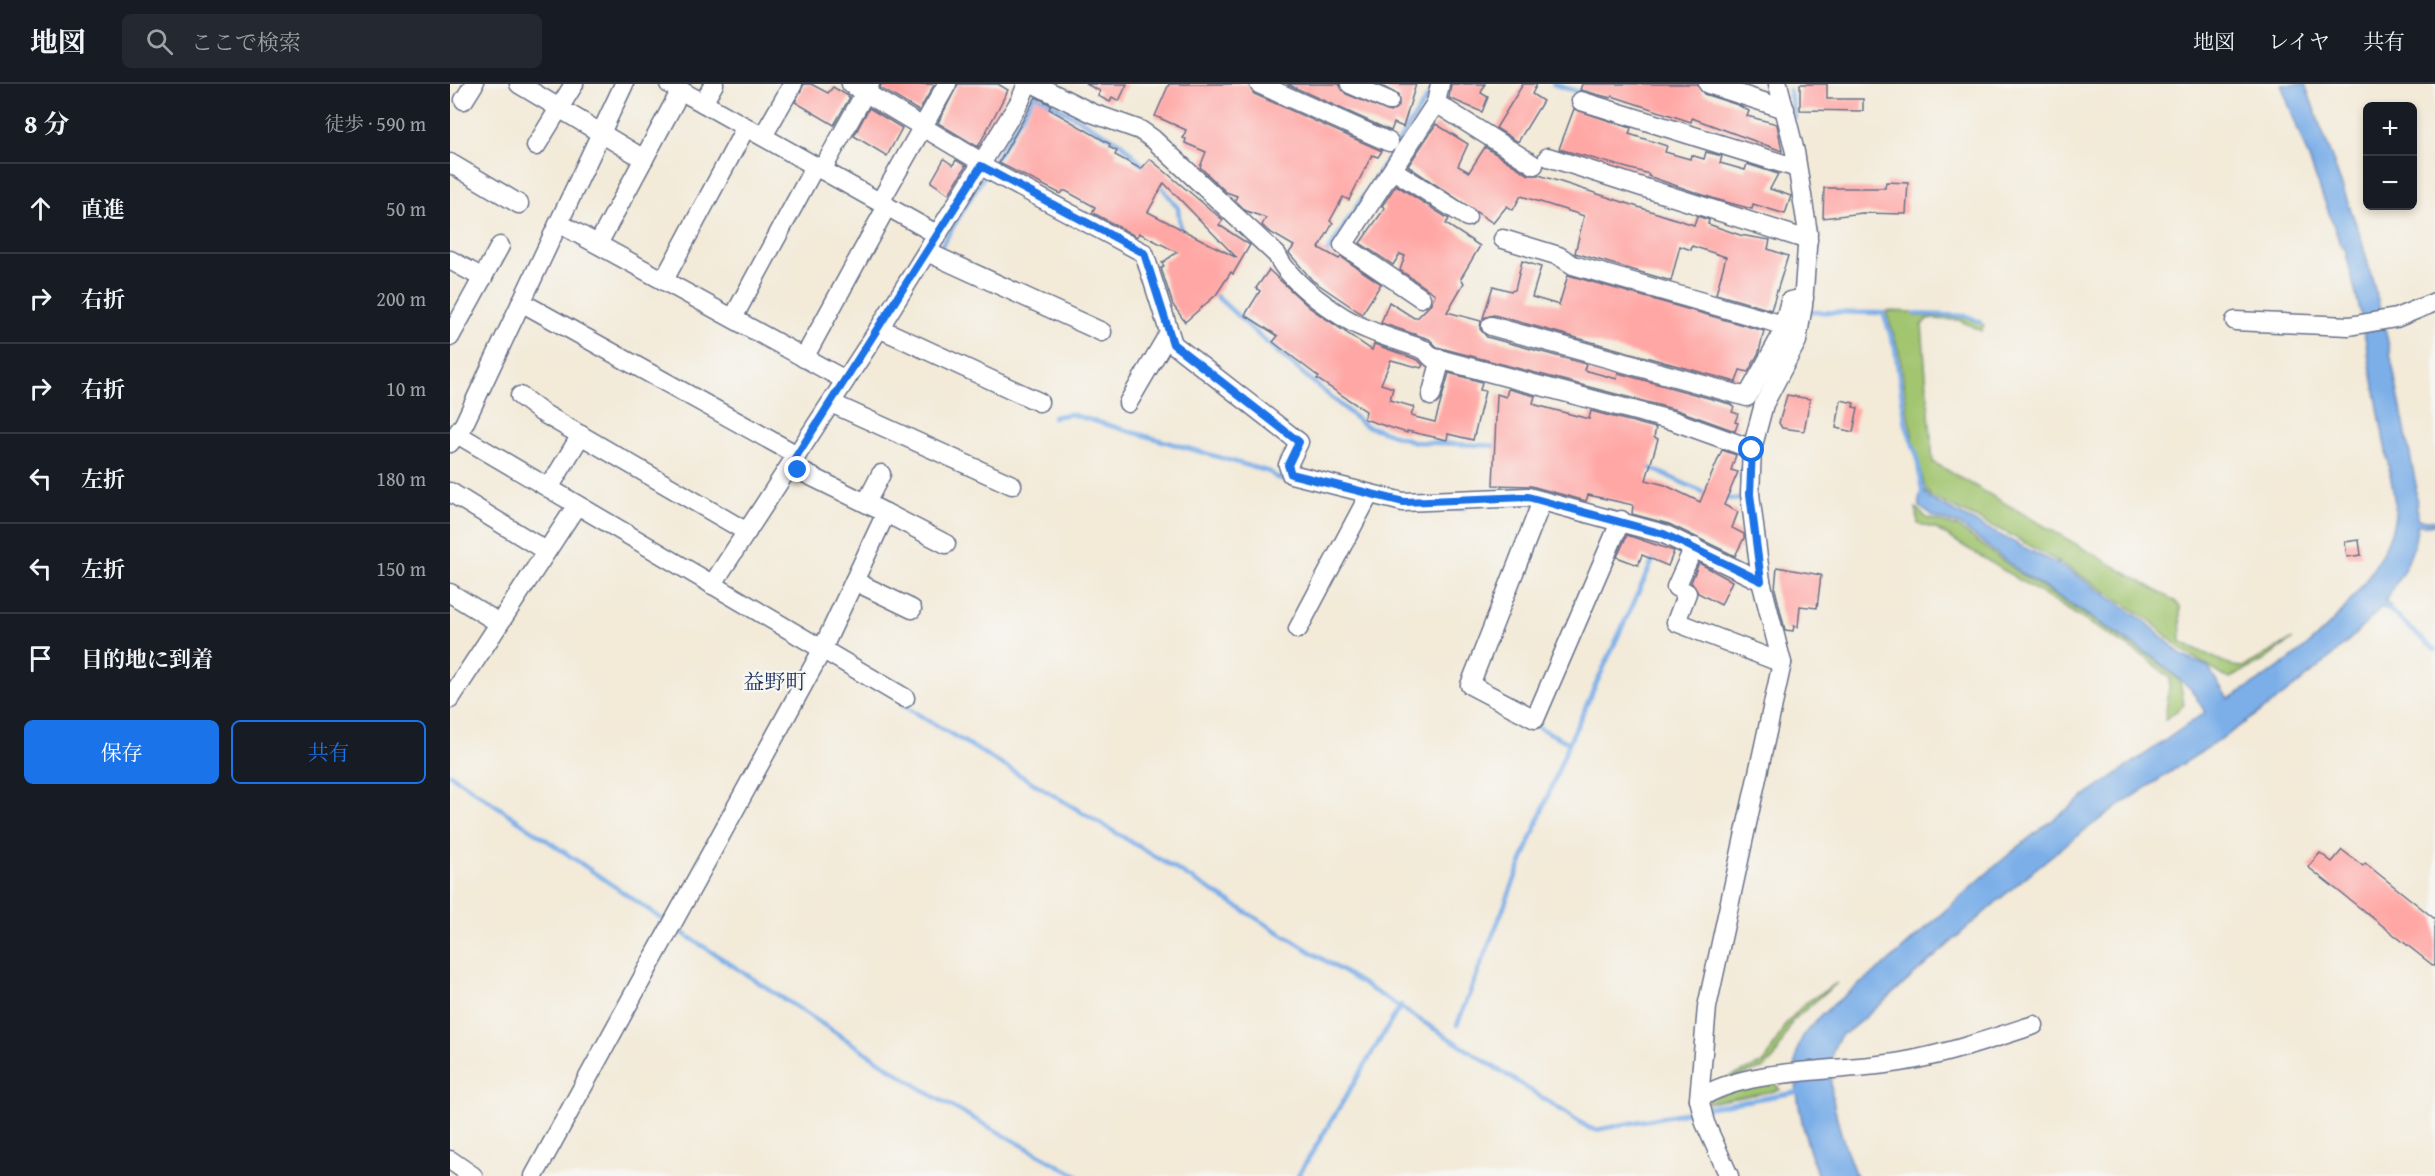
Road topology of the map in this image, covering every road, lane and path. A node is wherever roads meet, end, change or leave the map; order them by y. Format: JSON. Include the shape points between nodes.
{"nodes":[{"id":1,"x":474,"y":84,"type":"edge"},
{"id":2,"x":519,"y":84,"type":"edge"},
{"id":3,"x":574,"y":84,"type":"edge"},
{"id":4,"x":624,"y":84,"type":"edge"},
{"id":5,"x":714,"y":84,"type":"edge"},
{"id":6,"x":793,"y":84,"type":"edge"},
{"id":7,"x":947,"y":84,"type":"edge"},
{"id":8,"x":1259,"y":84,"type":"edge"},
{"id":9,"x":1350,"y":84,"type":"edge"},
{"id":10,"x":1440,"y":84,"type":"edge"},
{"id":11,"x":1708,"y":84,"type":"edge"},
{"id":12,"x":1778,"y":84,"type":"edge"},
{"id":13,"x":673,"y":86,"type":"edge"},
{"id":14,"x":862,"y":87,"type":"edge"},
{"id":15,"x":1027,"y":87,"type":"edge"},
{"id":16,"x":1296,"y":92,"type":"edge"},
{"id":17,"x":464,"y":100,"type":"dead end"},
{"id":18,"x":1389,"y":101,"type":"dead end"},
{"id":19,"x":1581,"y":101,"type":"dead end"},
{"id":20,"x":703,"y":103,"type":"junction"},
{"id":21,"x":1436,"y":103,"type":"junction"},
{"id":22,"x":559,"y":109,"type":"junction"},
{"id":23,"x":1785,"y":109,"type":"junction"},
{"id":24,"x":746,"y":127,"type":"junction"},
{"id":25,"x":923,"y":127,"type":"junction"},
{"id":26,"x":601,"y":135,"type":"junction"},
{"id":27,"x":763,"y":136,"type":"junction"},
{"id":28,"x":1389,"y":142,"type":"dead end"},
{"id":29,"x":536,"y":146,"type":"dead end"},
{"id":30,"x":644,"y":159,"type":"junction"},
{"id":31,"x":450,"y":163,"type":"edge"},
{"id":32,"x":985,"y":167,"type":"junction"},
{"id":33,"x":819,"y":168,"type":"junction"},
{"id":34,"x":1797,"y":168,"type":"junction"},
{"id":35,"x":1393,"y":170,"type":"junction"},
{"id":36,"x":519,"y":204,"type":"dead end"},
{"id":37,"x":884,"y":204,"type":"junction"},
{"id":38,"x":1467,"y":217,"type":"dead end"},
{"id":39,"x":566,"y":226,"type":"dead end"},
{"id":40,"x":938,"y":235,"type":"junction"},
{"id":41,"x":1503,"y":239,"type":"dead end"},
{"id":42,"x":1808,"y":240,"type":"junction"},
{"id":43,"x":598,"y":244,"type":"junction"},
{"id":44,"x":500,"y":246,"type":"dead end"},
{"id":45,"x":932,"y":254,"type":"junction"},
{"id":46,"x":450,"y":260,"type":"edge"},
{"id":47,"x":483,"y":278,"type":"junction"},
{"id":48,"x":664,"y":280,"type":"junction"},
{"id":49,"x":1421,"y":298,"type":"dead end"},
{"id":50,"x":1804,"y":298,"type":"junction"},
{"id":51,"x":2435,"y":302,"type":"edge"},
{"id":52,"x":523,"y":304,"type":"junction"},
{"id":53,"x":733,"y":318,"type":"junction"},
{"id":54,"x":2235,"y":321,"type":"dead end"},
{"id":55,"x":1784,"y":325,"type":"junction"},
{"id":56,"x":1491,"y":326,"type":"dead end"},
{"id":57,"x":879,"y":328,"type":"junction"},
{"id":58,"x":1102,"y":332,"type":"dead end"},
{"id":59,"x":1169,"y":333,"type":"junction"},
{"id":60,"x":450,"y":337,"type":"edge"},
{"id":61,"x":804,"y":358,"type":"junction"},
{"id":62,"x":1441,"y":359,"type":"junction"},
{"id":63,"x":845,"y":380,"type":"junction"},
{"id":64,"x":520,"y":396,"type":"dead end"},
{"id":65,"x":1431,"y":396,"type":"dead end"},
{"id":66,"x":1756,"y":401,"type":"junction"},
{"id":67,"x":1039,"y":402,"type":"dead end"},
{"id":68,"x":1128,"y":403,"type":"dead end"},
{"id":69,"x":836,"y":405,"type":"junction"},
{"id":70,"x":581,"y":435,"type":"junction"},
{"id":71,"x":456,"y":436,"type":"edge"},
{"id":72,"x":1747,"y":448,"type":"junction"},
{"id":73,"x":795,"y":465,"type":"junction"},
{"id":74,"x":881,"y":474,"type":"dead end"},
{"id":75,"x":1012,"y":485,"type":"dead end"},
{"id":76,"x":549,"y":488,"type":"junction"},
{"id":77,"x":450,"y":492,"type":"edge"},
{"id":78,"x":1367,"y":500,"type":"junction"},
{"id":79,"x":1542,"y":501,"type":"junction"},
{"id":80,"x":866,"y":503,"type":"junction"},
{"id":81,"x":574,"y":509,"type":"junction"},
{"id":82,"x":886,"y":513,"type":"junction"},
{"id":83,"x":1621,"y":520,"type":"junction"},
{"id":84,"x":747,"y":532,"type":"junction"},
{"id":85,"x":946,"y":544,"type":"dead end"},
{"id":86,"x":1694,"y":547,"type":"junction"},
{"id":87,"x":546,"y":551,"type":"junction"},
{"id":88,"x":854,"y":580,"type":"junction"},
{"id":89,"x":1761,"y":581,"type":"junction"},
{"id":90,"x":712,"y":585,"type":"junction"},
{"id":91,"x":450,"y":593,"type":"edge"},
{"id":92,"x":912,"y":609,"type":"dead end"},
{"id":93,"x":500,"y":623,"type":"junction"},
{"id":94,"x":1298,"y":629,"type":"dead end"},
{"id":95,"x":820,"y":654,"type":"junction"},
{"id":96,"x":1782,"y":663,"type":"junction"},
{"id":97,"x":905,"y":698,"type":"dead end"},
{"id":98,"x":450,"y":699,"type":"edge"},
{"id":99,"x":2034,"y":1025,"type":"dead end"},
{"id":100,"x":1701,"y":1106,"type":"junction"},
{"id":101,"x":450,"y":1160,"type":"edge"},
{"id":102,"x":473,"y":1176,"type":"edge"},
{"id":103,"x":534,"y":1176,"type":"edge"},
{"id":104,"x":1729,"y":1176,"type":"edge"}],
"edges":[{"from":1,"to":17,"type":"street"},
{"from":2,"to":22,"type":"street"},
{"from":3,"to":22,"type":"street"},
{"from":4,"to":26,"type":"street"},
{"from":5,"to":20,"type":"street"},
{"from":6,"to":27,"type":"street"},
{"from":7,"to":25,"type":"street"},
{"from":8,"to":16,"type":"street"},
{"from":9,"to":18,"type":"street"},
{"from":10,"to":21,"type":"street"},
{"from":11,"to":23,"type":"street"},
{"from":12,"to":23,"type":"street"},
{"from":13,"to":20,"type":"street"},
{"from":13,"to":30,"type":"street"},
{"from":14,"to":25,"type":"street"},
{"from":14,"to":33,"type":"street"},
{"from":15,"to":32,"type":"street"},
{"from":15,"to":62,"type":"street","via":[[1140,130],[1277,255],[1283,267],[1304,287],[1369,331]]},
{"from":16,"to":28,"type":"street"},
{"from":19,"to":34,"type":"street"},
{"from":20,"to":24,"type":"street"},
{"from":21,"to":35,"type":"street"},
{"from":21,"to":42,"type":"street","via":[[1541,161]]},
{"from":22,"to":26,"type":"street"},
{"from":22,"to":29,"type":"street"},
{"from":23,"to":34,"type":"street"},
{"from":24,"to":27,"type":"street"},
{"from":24,"to":48,"type":"street"},
{"from":25,"to":32,"type":"street"},
{"from":25,"to":37,"type":"street"},
{"from":26,"to":30,"type":"street"},
{"from":26,"to":52,"type":"street"},
{"from":27,"to":33,"type":"street"},
{"from":30,"to":43,"type":"street"},
{"from":31,"to":36,"type":"street"},
{"from":32,"to":40,"type":"street"},
{"from":32,"to":59,"type":"street","via":[[1144,253]]},
{"from":33,"to":37,"type":"street"},
{"from":33,"to":53,"type":"street"},
{"from":34,"to":42,"type":"street"},
{"from":35,"to":38,"type":"street"},
{"from":35,"to":49,"type":"street","via":[[1343,245]]},
{"from":37,"to":40,"type":"street"},
{"from":37,"to":61,"type":"street"},
{"from":39,"to":43,"type":"street"},
{"from":40,"to":45,"type":"street"},
{"from":41,"to":55,"type":"street","via":[[1559,256],[1573,265]]},
{"from":42,"to":50,"type":"street"},
{"from":43,"to":48,"type":"street"},
{"from":44,"to":47,"type":"street"},
{"from":45,"to":57,"type":"street"},
{"from":45,"to":58,"type":"street"},
{"from":46,"to":47,"type":"street"},
{"from":47,"to":60,"type":"street"},
{"from":48,"to":53,"type":"street"},
{"from":50,"to":55,"type":"street","via":[[1790,301]]},
{"from":50,"to":66,"type":"street","via":[[1797,341]]},
{"from":51,"to":54,"type":"street","via":[[2396,318],[2349,326]]},
{"from":52,"to":71,"type":"street"},
{"from":52,"to":73,"type":"street"},
{"from":53,"to":61,"type":"street"},
{"from":55,"to":66,"type":"street"},
{"from":56,"to":66,"type":"street"},
{"from":57,"to":63,"type":"street"},
{"from":57,"to":67,"type":"street"},
{"from":59,"to":68,"type":"street"},
{"from":59,"to":78,"type":"street","via":[[1173,344],[1299,442],[1288,465],[1291,474]]},
{"from":61,"to":63,"type":"street"},
{"from":62,"to":65,"type":"street"},
{"from":62,"to":72,"type":"street","via":[[1674,421]]},
{"from":63,"to":69,"type":"street"},
{"from":64,"to":70,"type":"street"},
{"from":66,"to":72,"type":"street"},
{"from":69,"to":73,"type":"street"},
{"from":69,"to":75,"type":"street"},
{"from":70,"to":76,"type":"street"},
{"from":70,"to":84,"type":"street"},
{"from":71,"to":76,"type":"street"},
{"from":72,"to":89,"type":"street"},
{"from":73,"to":80,"type":"street"},
{"from":73,"to":84,"type":"street"},
{"from":74,"to":80,"type":"street"},
{"from":76,"to":81,"type":"street"},
{"from":77,"to":87,"type":"street"},
{"from":78,"to":79,"type":"street","via":[[1425,503],[1512,497]]},
{"from":78,"to":94,"type":"street"},
{"from":79,"to":83,"type":"street"},
{"from":79,"to":83,"type":"street","via":[[1470,685],[1535,719]]},
{"from":80,"to":82,"type":"street"},
{"from":81,"to":87,"type":"street"},
{"from":81,"to":90,"type":"street"},
{"from":82,"to":85,"type":"street"},
{"from":82,"to":88,"type":"street"},
{"from":83,"to":86,"type":"street"},
{"from":84,"to":90,"type":"street"},
{"from":86,"to":89,"type":"street"},
{"from":86,"to":96,"type":"street","via":[[1676,587],[1687,593],[1676,622]]},
{"from":87,"to":93,"type":"street"},
{"from":88,"to":92,"type":"street"},
{"from":88,"to":95,"type":"street"},
{"from":89,"to":96,"type":"street"},
{"from":90,"to":95,"type":"street"},
{"from":91,"to":93,"type":"street"},
{"from":93,"to":98,"type":"street"},
{"from":95,"to":97,"type":"street"},
{"from":95,"to":103,"type":"street"},
{"from":96,"to":100,"type":"street","via":[[1707,1007]]},
{"from":99,"to":100,"type":"street","via":[[1901,1063],[1758,1078],[1708,1093]]},
{"from":100,"to":104,"type":"street"},
{"from":101,"to":102,"type":"street"}]}
